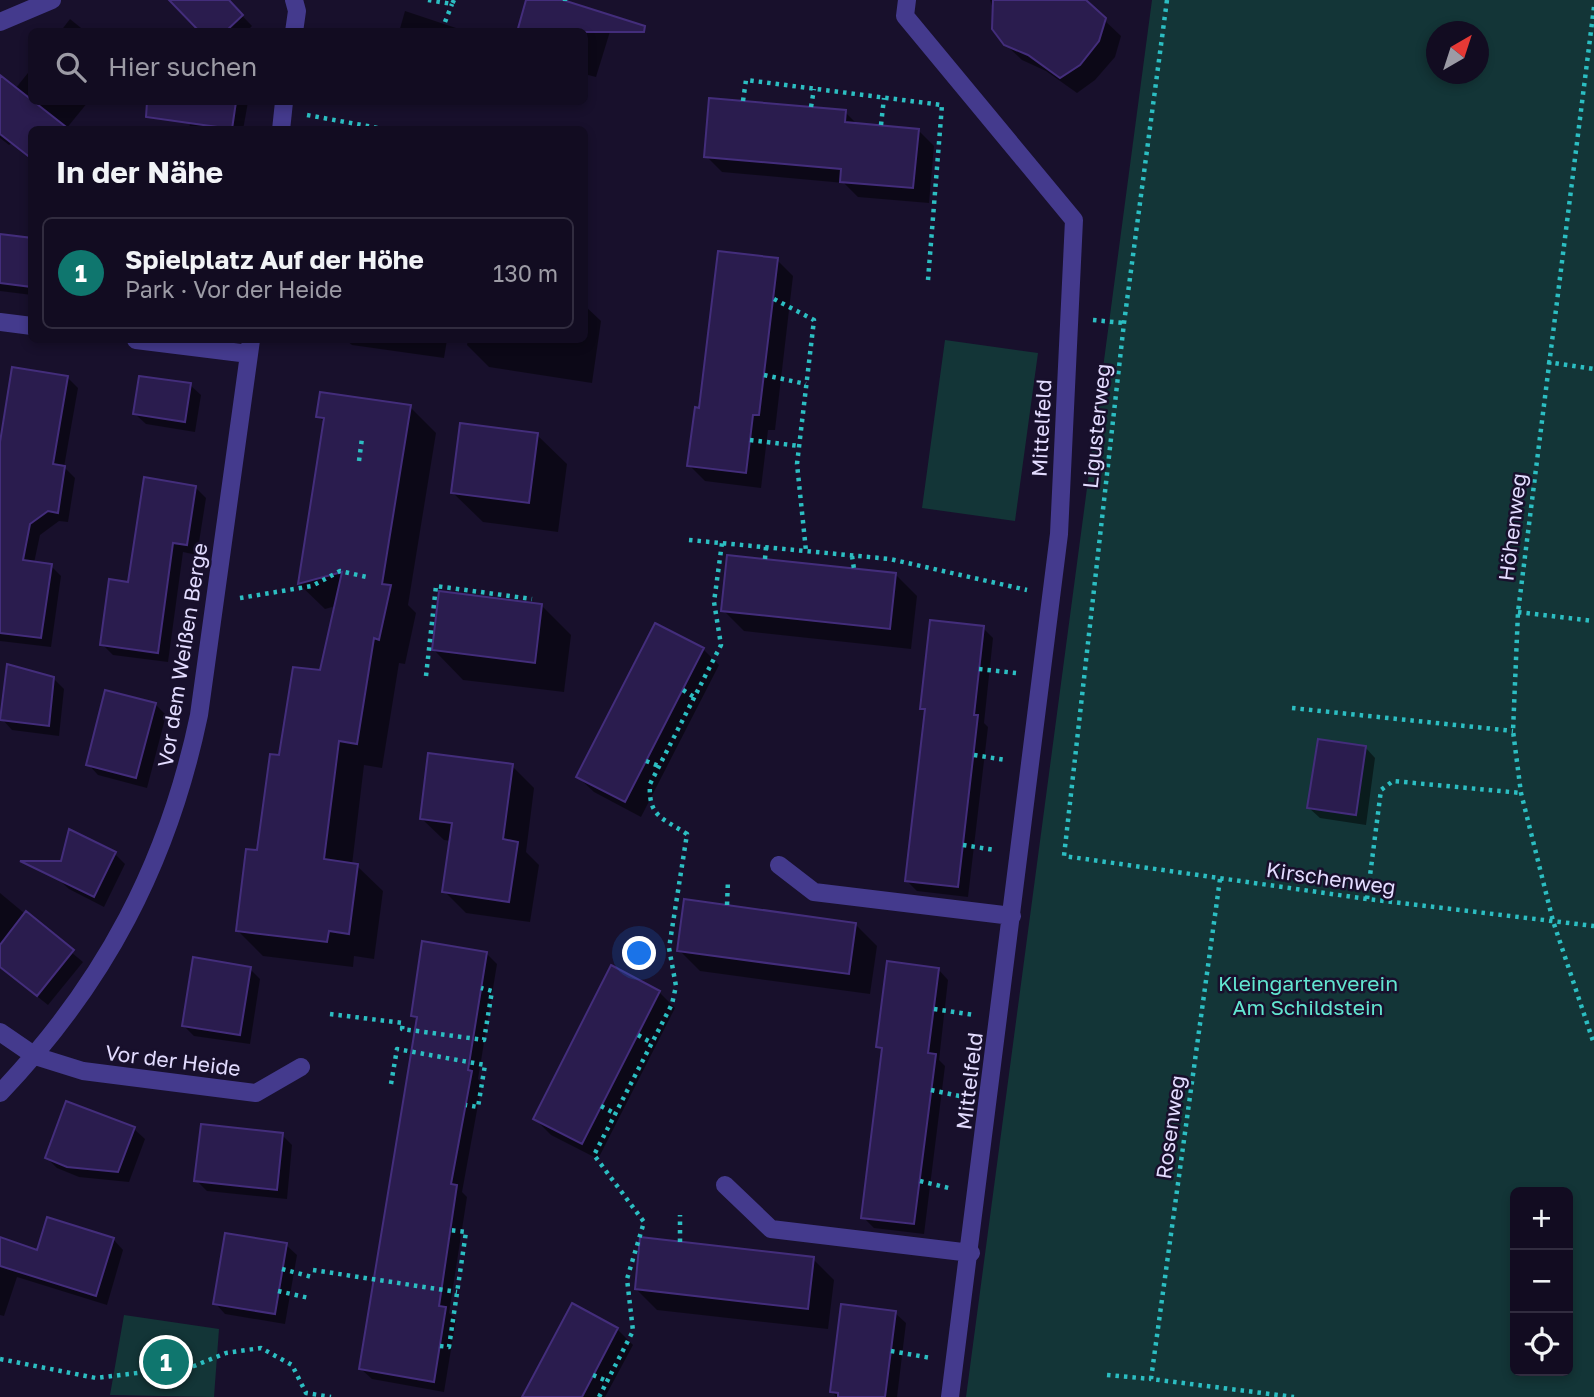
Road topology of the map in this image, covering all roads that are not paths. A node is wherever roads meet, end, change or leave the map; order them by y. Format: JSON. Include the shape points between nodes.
{"nodes":[{"id":1,"x":52,"y":0,"type":"edge"},
{"id":2,"x":294,"y":0,"type":"edge"},
{"id":3,"x":907,"y":0,"type":"edge"},
{"id":4,"x":0,"y":22,"type":"edge"},
{"id":5,"x":295,"y":28,"type":"edge"},
{"id":6,"x":284,"y":106,"type":"edge"},
{"id":7,"x":282,"y":126,"type":"edge"},
{"id":8,"x":0,"y":322,"type":"edge"},
{"id":9,"x":28,"y":326,"type":"edge"},
{"id":10,"x":185,"y":343,"type":"edge"},
{"id":11,"x":250,"y":347,"type":"edge"},
{"id":12,"x":779,"y":865,"type":"dead end"},
{"id":13,"x":1012,"y":916,"type":"junction"},
{"id":14,"x":0,"y":1032,"type":"edge"},
{"id":15,"x":35,"y":1056,"type":"junction"},
{"id":16,"x":301,"y":1067,"type":"dead end"},
{"id":17,"x":0,"y":1093,"type":"edge"},
{"id":18,"x":725,"y":1185,"type":"dead end"},
{"id":19,"x":971,"y":1253,"type":"junction"},
{"id":20,"x":950,"y":1397,"type":"edge"}],
"edges":[{"from":1,"to":4,"type":"street"},
{"from":2,"to":5,"type":"street"},
{"from":3,"to":13,"type":"street","name":"Mittelfeld","via":[[905,16],[1074,220],[1059,534]]},
{"from":6,"to":7,"type":"street"},
{"from":8,"to":9,"type":"street"},
{"from":10,"to":11,"type":"street"},
{"from":11,"to":15,"type":"street","name":"Vor dem Weißen Berge","via":[[200,715],[187,772],[158,859],[124,929],[80,1000]]},
{"from":12,"to":13,"type":"street","via":[[814,892]]},
{"from":13,"to":19,"type":"street","name":"Mittelfeld"},
{"from":14,"to":15,"type":"street","name":"Vor der Heide"},
{"from":15,"to":16,"type":"street","name":"Vor der Heide","via":[[83,1071],[256,1093]]},
{"from":15,"to":17,"type":"street","name":"Vor dem Weißen Berge"},
{"from":18,"to":19,"type":"street","via":[[771,1229]]},
{"from":19,"to":20,"type":"street","name":"Mittelfeld"}]}
